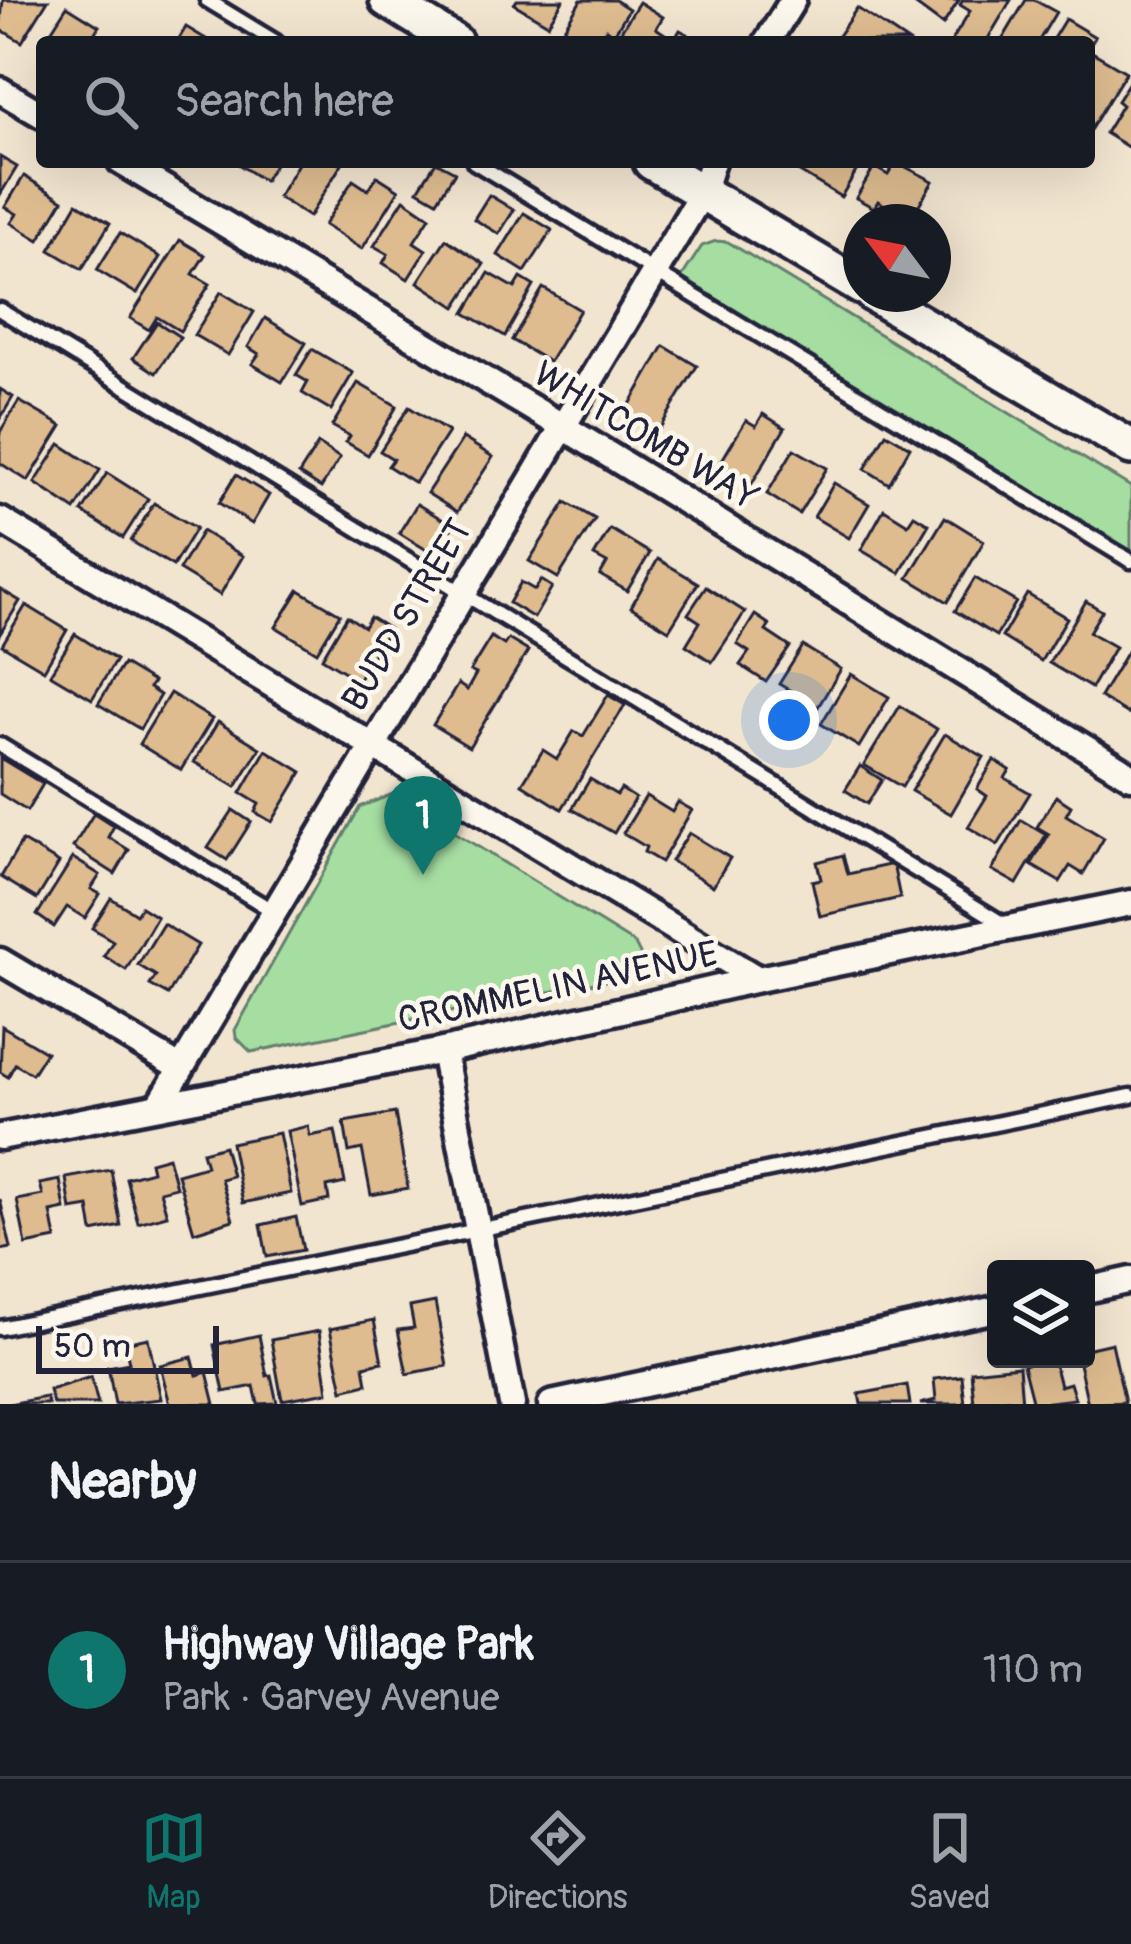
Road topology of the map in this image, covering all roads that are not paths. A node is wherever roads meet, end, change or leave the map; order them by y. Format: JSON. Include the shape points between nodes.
{"nodes":[{"id":1,"x":207,"y":0,"type":"edge"},
{"id":2,"x":387,"y":0,"type":"edge"},
{"id":3,"x":793,"y":0,"type":"edge"},
{"id":4,"x":266,"y":36,"type":"edge"},
{"id":5,"x":445,"y":36,"type":"edge"},
{"id":6,"x":771,"y":36,"type":"edge"},
{"id":7,"x":0,"y":90,"type":"edge"},
{"id":8,"x":36,"y":111,"type":"edge"},
{"id":9,"x":131,"y":168,"type":"edge"},
{"id":10,"x":485,"y":168,"type":"edge"},
{"id":11,"x":672,"y":168,"type":"edge"},
{"id":12,"x":707,"y":178,"type":"edge"},
{"id":13,"x":655,"y":271,"type":"junction"},
{"id":14,"x":843,"y":274,"type":"edge"},
{"id":15,"x":0,"y":310,"type":"edge"},
{"id":16,"x":902,"y":312,"type":"edge"},
{"id":17,"x":562,"y":426,"type":"junction"},
{"id":18,"x":1131,"y":447,"type":"edge"},
{"id":19,"x":0,"y":520,"type":"edge"},
{"id":20,"x":1131,"y":561,"type":"edge"},
{"id":21,"x":463,"y":592,"type":"junction"},
{"id":22,"x":373,"y":743,"type":"junction"},
{"id":23,"x":0,"y":745,"type":"edge"},
{"id":24,"x":1131,"y":776,"type":"edge"},
{"id":25,"x":1131,"y":903,"type":"edge"},
{"id":26,"x":274,"y":911,"type":"junction"},
{"id":27,"x":1010,"y":928,"type":"junction"},
{"id":28,"x":0,"y":961,"type":"edge"},
{"id":29,"x":758,"y":979,"type":"junction"},
{"id":30,"x":443,"y":1051,"type":"junction"},
{"id":31,"x":181,"y":1068,"type":"junction"},
{"id":32,"x":1131,"y":1096,"type":"edge"},
{"id":33,"x":160,"y":1104,"type":"junction"},
{"id":34,"x":0,"y":1137,"type":"edge"},
{"id":35,"x":478,"y":1228,"type":"junction"},
{"id":36,"x":1131,"y":1280,"type":"edge"},
{"id":37,"x":1095,"y":1288,"type":"edge"},
{"id":38,"x":987,"y":1311,"type":"edge"},
{"id":39,"x":0,"y":1328,"type":"edge"},
{"id":40,"x":512,"y":1404,"type":"edge"},
{"id":41,"x":551,"y":1404,"type":"edge"}],
"edges":[{"from":1,"to":4,"type":"lane"},
{"from":2,"to":5,"type":"street"},
{"from":3,"to":6,"type":"street"},
{"from":7,"to":8,"type":"street"},
{"from":9,"to":17,"type":"street","name":"WHITCOMB WAY"},
{"from":10,"to":13,"type":"lane"},
{"from":11,"to":12,"type":"street"},
{"from":12,"to":13,"type":"street","name":"BUDD STREET"},
{"from":12,"to":14,"type":"street"},
{"from":13,"to":17,"type":"street","name":"BUDD STREET"},
{"from":13,"to":20,"type":"lane"},
{"from":15,"to":21,"type":"lane"},
{"from":16,"to":18,"type":"street"},
{"from":17,"to":21,"type":"street","name":"BUDD STREET"},
{"from":17,"to":24,"type":"street","name":"WHITCOMB WAY"},
{"from":19,"to":22,"type":"street"},
{"from":21,"to":22,"type":"street","name":"BUDD STREET"},
{"from":21,"to":27,"type":"lane"},
{"from":22,"to":26,"type":"street","name":"BUDD STREET"},
{"from":22,"to":29,"type":"street"},
{"from":23,"to":26,"type":"lane"},
{"from":25,"to":27,"type":"street","name":"CROMMELIN AVENUE"},
{"from":26,"to":31,"type":"street","name":"BUDD STREET"},
{"from":27,"to":29,"type":"street","name":"CROMMELIN AVENUE"},
{"from":28,"to":31,"type":"street"},
{"from":29,"to":30,"type":"street","name":"CROMMELIN AVENUE"},
{"from":30,"to":33,"type":"street","name":"CROMMELIN AVENUE"},
{"from":30,"to":35,"type":"street"},
{"from":31,"to":33,"type":"street","name":"BUDD STREET"},
{"from":32,"to":35,"type":"lane"},
{"from":33,"to":34,"type":"street","name":"CROMMELIN AVENUE"},
{"from":35,"to":39,"type":"lane"},
{"from":35,"to":40,"type":"street"},
{"from":36,"to":37,"type":"street"},
{"from":38,"to":41,"type":"street"}]}
